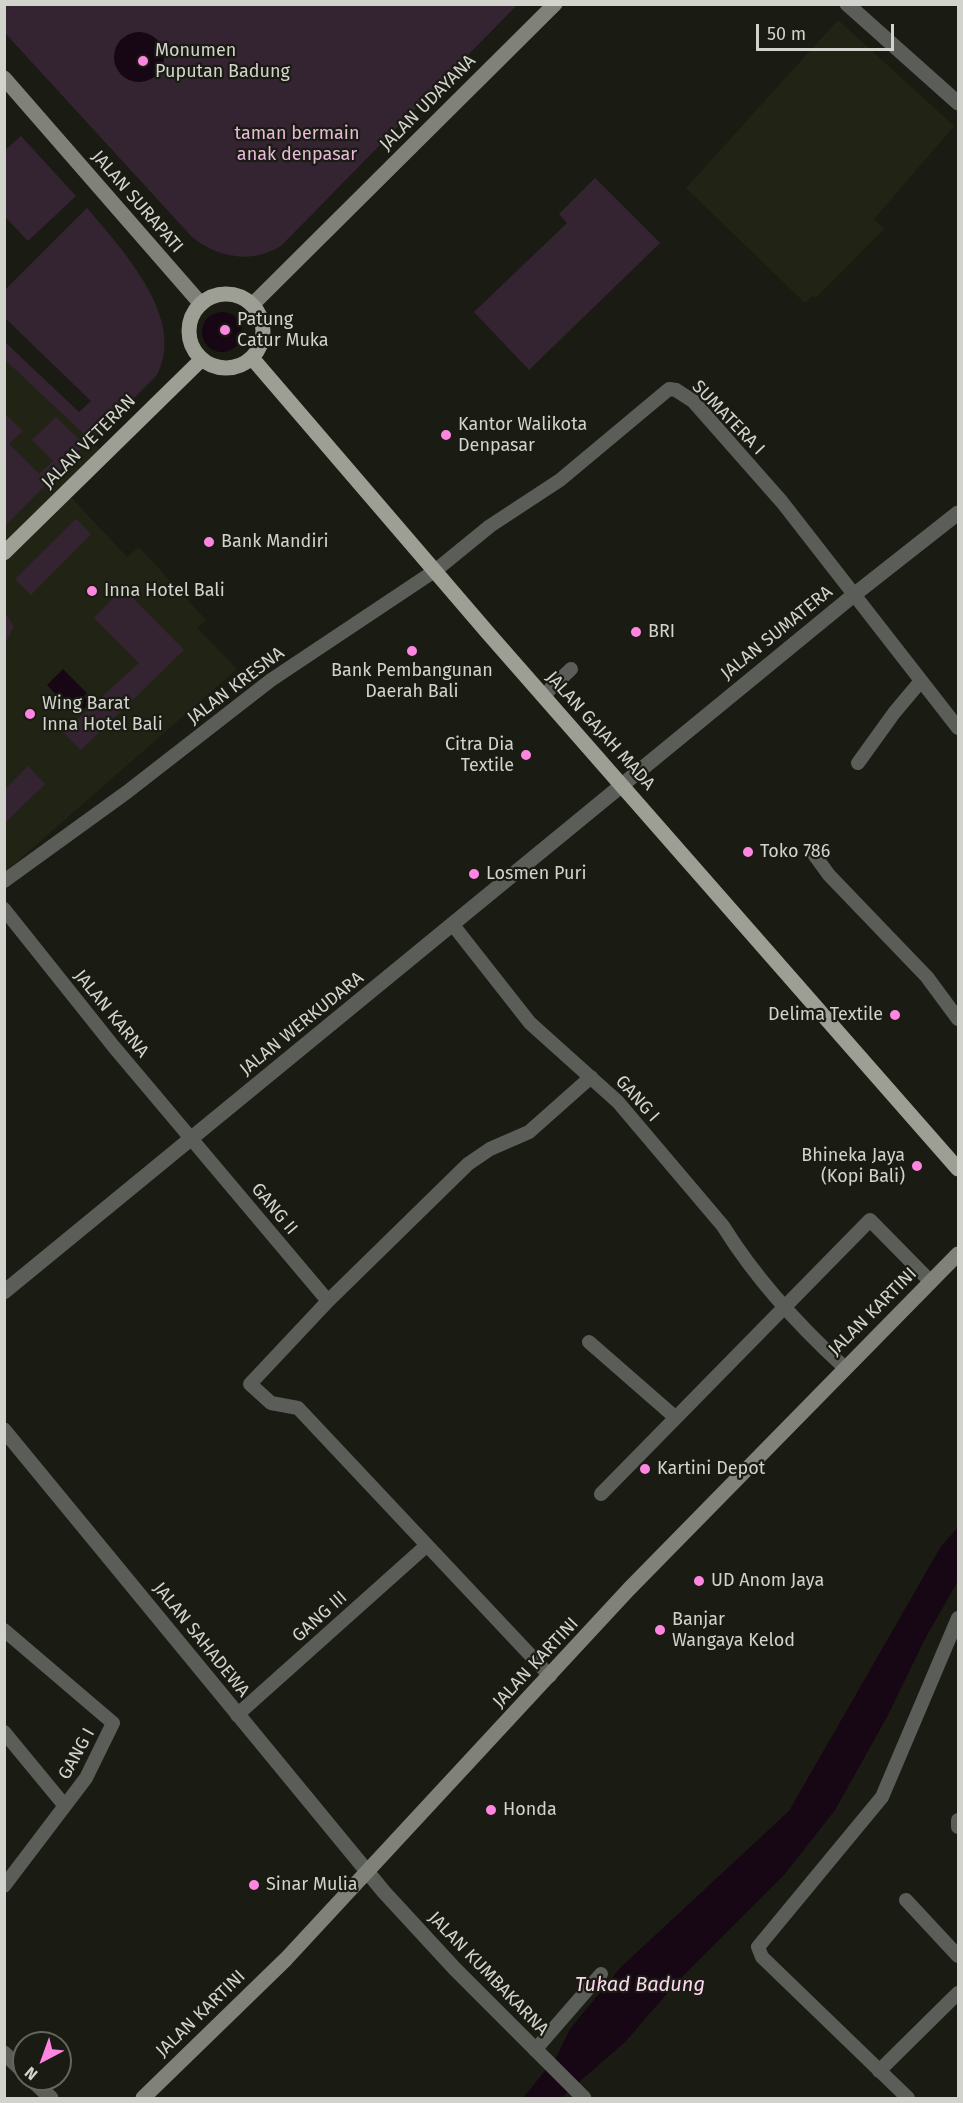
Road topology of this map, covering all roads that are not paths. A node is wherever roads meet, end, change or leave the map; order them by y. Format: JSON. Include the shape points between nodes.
{"nodes":[{"id":1,"x":555,"y":4,"type":"edge"},
{"id":2,"x":847,"y":4,"type":"edge"},
{"id":3,"x":4,"y":78,"type":"edge"},
{"id":4,"x":958,"y":103,"type":"edge"},
{"id":5,"x":201,"y":304,"type":"junction"},
{"id":6,"x":252,"y":305,"type":"junction"},
{"id":7,"x":252,"y":358,"type":"junction"},
{"id":8,"x":202,"y":359,"type":"junction"},
{"id":9,"x":958,"y":513,"type":"edge"},
{"id":10,"x":4,"y":553,"type":"edge"},
{"id":11,"x":436,"y":570,"type":"junction"},
{"id":12,"x":855,"y":594,"type":"junction"},
{"id":13,"x":571,"y":669,"type":"dead end"},
{"id":14,"x":920,"y":682,"type":"junction"},
{"id":15,"x":543,"y":696,"type":"junction"},
{"id":16,"x":958,"y":728,"type":"edge"},
{"id":17,"x":858,"y":763,"type":"dead end"},
{"id":18,"x":623,"y":785,"type":"junction"},
{"id":19,"x":813,"y":853,"type":"dead end"},
{"id":20,"x":4,"y":881,"type":"edge"},
{"id":21,"x":4,"y":909,"type":"edge"},
{"id":22,"x":453,"y":925,"type":"junction"},
{"id":23,"x":958,"y":1019,"type":"edge"},
{"id":24,"x":591,"y":1077,"type":"junction"},
{"id":25,"x":192,"y":1140,"type":"junction"},
{"id":26,"x":958,"y":1169,"type":"edge"},
{"id":27,"x":958,"y":1254,"type":"edge"},
{"id":28,"x":931,"y":1282,"type":"junction"},
{"id":29,"x":4,"y":1292,"type":"edge"},
{"id":30,"x":328,"y":1301,"type":"junction"},
{"id":31,"x":784,"y":1308,"type":"junction"},
{"id":32,"x":589,"y":1342,"type":"dead end"},
{"id":33,"x":844,"y":1368,"type":"junction"},
{"id":34,"x":676,"y":1418,"type":"junction"},
{"id":35,"x":4,"y":1430,"type":"edge"},
{"id":36,"x":601,"y":1494,"type":"dead end"},
{"id":37,"x":426,"y":1545,"type":"junction"},
{"id":38,"x":958,"y":1618,"type":"edge"},
{"id":39,"x":4,"y":1630,"type":"edge"},
{"id":40,"x":549,"y":1676,"type":"junction"},
{"id":41,"x":237,"y":1715,"type":"junction"},
{"id":42,"x":4,"y":1732,"type":"edge"},
{"id":43,"x":65,"y":1806,"type":"junction"},
{"id":44,"x":958,"y":1820,"type":"edge"},
{"id":45,"x":958,"y":1827,"type":"edge"},
{"id":46,"x":369,"y":1873,"type":"junction"},
{"id":47,"x":5,"y":1885,"type":"edge"},
{"id":48,"x":906,"y":1899,"type":"dead end"},
{"id":49,"x":958,"y":1956,"type":"edge"},
{"id":50,"x":601,"y":1974,"type":"dead end"},
{"id":51,"x":958,"y":1993,"type":"edge"},
{"id":52,"x":535,"y":2050,"type":"junction"},
{"id":53,"x":879,"y":2071,"type":"junction"},
{"id":54,"x":582,"y":2097,"type":"edge"},
{"id":55,"x":142,"y":2098,"type":"edge"},
{"id":56,"x":908,"y":2098,"type":"edge"}],
"edges":[{"from":1,"to":6,"type":"main road","name":"JALAN UDAYANA"},
{"from":2,"to":4,"type":"street"},
{"from":3,"to":5,"type":"main road","name":"JALAN SURAPATI"},
{"from":5,"to":6,"type":"main road","via":[[210,297],[232,295]]},
{"from":5,"to":8,"type":"main road","via":[[189,325],[192,344]]},
{"from":6,"to":7,"type":"main road","via":[[262,325],[259,348]]},
{"from":7,"to":8,"type":"main road","via":[[232,368],[211,365]]},
{"from":7,"to":11,"type":"main road","name":"JALAN GAJAH MADA"},
{"from":8,"to":10,"type":"main road","name":"JALAN VETERAN"},
{"from":9,"to":12,"type":"street","name":"JALAN SUMATERA"},
{"from":11,"to":12,"type":"street","name":"SUMATERA I","via":[[490,526],[560,480],[669,389],[693,401],[782,502]]},
{"from":11,"to":15,"type":"main road","name":"JALAN GAJAH MADA"},
{"from":11,"to":20,"type":"street","name":"JALAN KRESNA","via":[[271,680]]},
{"from":12,"to":14,"type":"street"},
{"from":12,"to":18,"type":"street","name":"JALAN SUMATERA"},
{"from":13,"to":15,"type":"street"},
{"from":14,"to":16,"type":"street"},
{"from":14,"to":17,"type":"street"},
{"from":15,"to":18,"type":"main road","name":"JALAN GAJAH MADA"},
{"from":18,"to":22,"type":"street","name":"JALAN WERKUDARA"},
{"from":18,"to":26,"type":"main road","name":"JALAN GAJAH MADA"},
{"from":19,"to":23,"type":"street","via":[[836,883],[927,977]]},
{"from":21,"to":25,"type":"street","name":"JALAN KARNA"},
{"from":22,"to":24,"type":"street","name":"GANG I","via":[[530,1023]]},
{"from":22,"to":25,"type":"street","name":"JALAN WERKUDARA"},
{"from":24,"to":30,"type":"street","via":[[529,1132],[490,1149],[468,1164]]},
{"from":24,"to":31,"type":"street","name":"GANG I","via":[[624,1109],[718,1219]]},
{"from":25,"to":29,"type":"street","name":"JALAN WERKUDARA"},
{"from":25,"to":30,"type":"street","name":"GANG II"},
{"from":27,"to":28,"type":"main road","name":"JALAN KARTINI"},
{"from":28,"to":31,"type":"street","via":[[870,1220]]},
{"from":28,"to":33,"type":"main road","name":"JALAN KARTINI"},
{"from":30,"to":37,"type":"street","via":[[251,1386],[271,1403],[298,1408]]},
{"from":31,"to":33,"type":"street","name":"GANG I"},
{"from":31,"to":34,"type":"street"},
{"from":32,"to":34,"type":"street"},
{"from":33,"to":40,"type":"main road","name":"JALAN KARTINI"},
{"from":34,"to":36,"type":"street"},
{"from":35,"to":41,"type":"street","name":"JALAN SAHADEWA"},
{"from":37,"to":40,"type":"street"},
{"from":37,"to":41,"type":"street","name":"GANG III"},
{"from":38,"to":53,"type":"street","via":[[882,1797],[758,1947],[762,1957]]},
{"from":39,"to":43,"type":"street","name":"GANG I","via":[[113,1723],[94,1763]]},
{"from":40,"to":46,"type":"main road","name":"JALAN KARTINI"},
{"from":41,"to":46,"type":"street","name":"JALAN SAHADEWA"},
{"from":42,"to":43,"type":"street"},
{"from":43,"to":47,"type":"street","name":"GANG I"},
{"from":44,"to":45,"type":"street"},
{"from":46,"to":52,"type":"street","name":"JALAN KUMBAKARNA"},
{"from":46,"to":55,"type":"main road","name":"JALAN KARTINI"},
{"from":48,"to":49,"type":"street"},
{"from":50,"to":52,"type":"street"},
{"from":51,"to":53,"type":"street"},
{"from":52,"to":54,"type":"street","name":"JALAN KUMBAKARNA"},
{"from":53,"to":56,"type":"street"}]}
